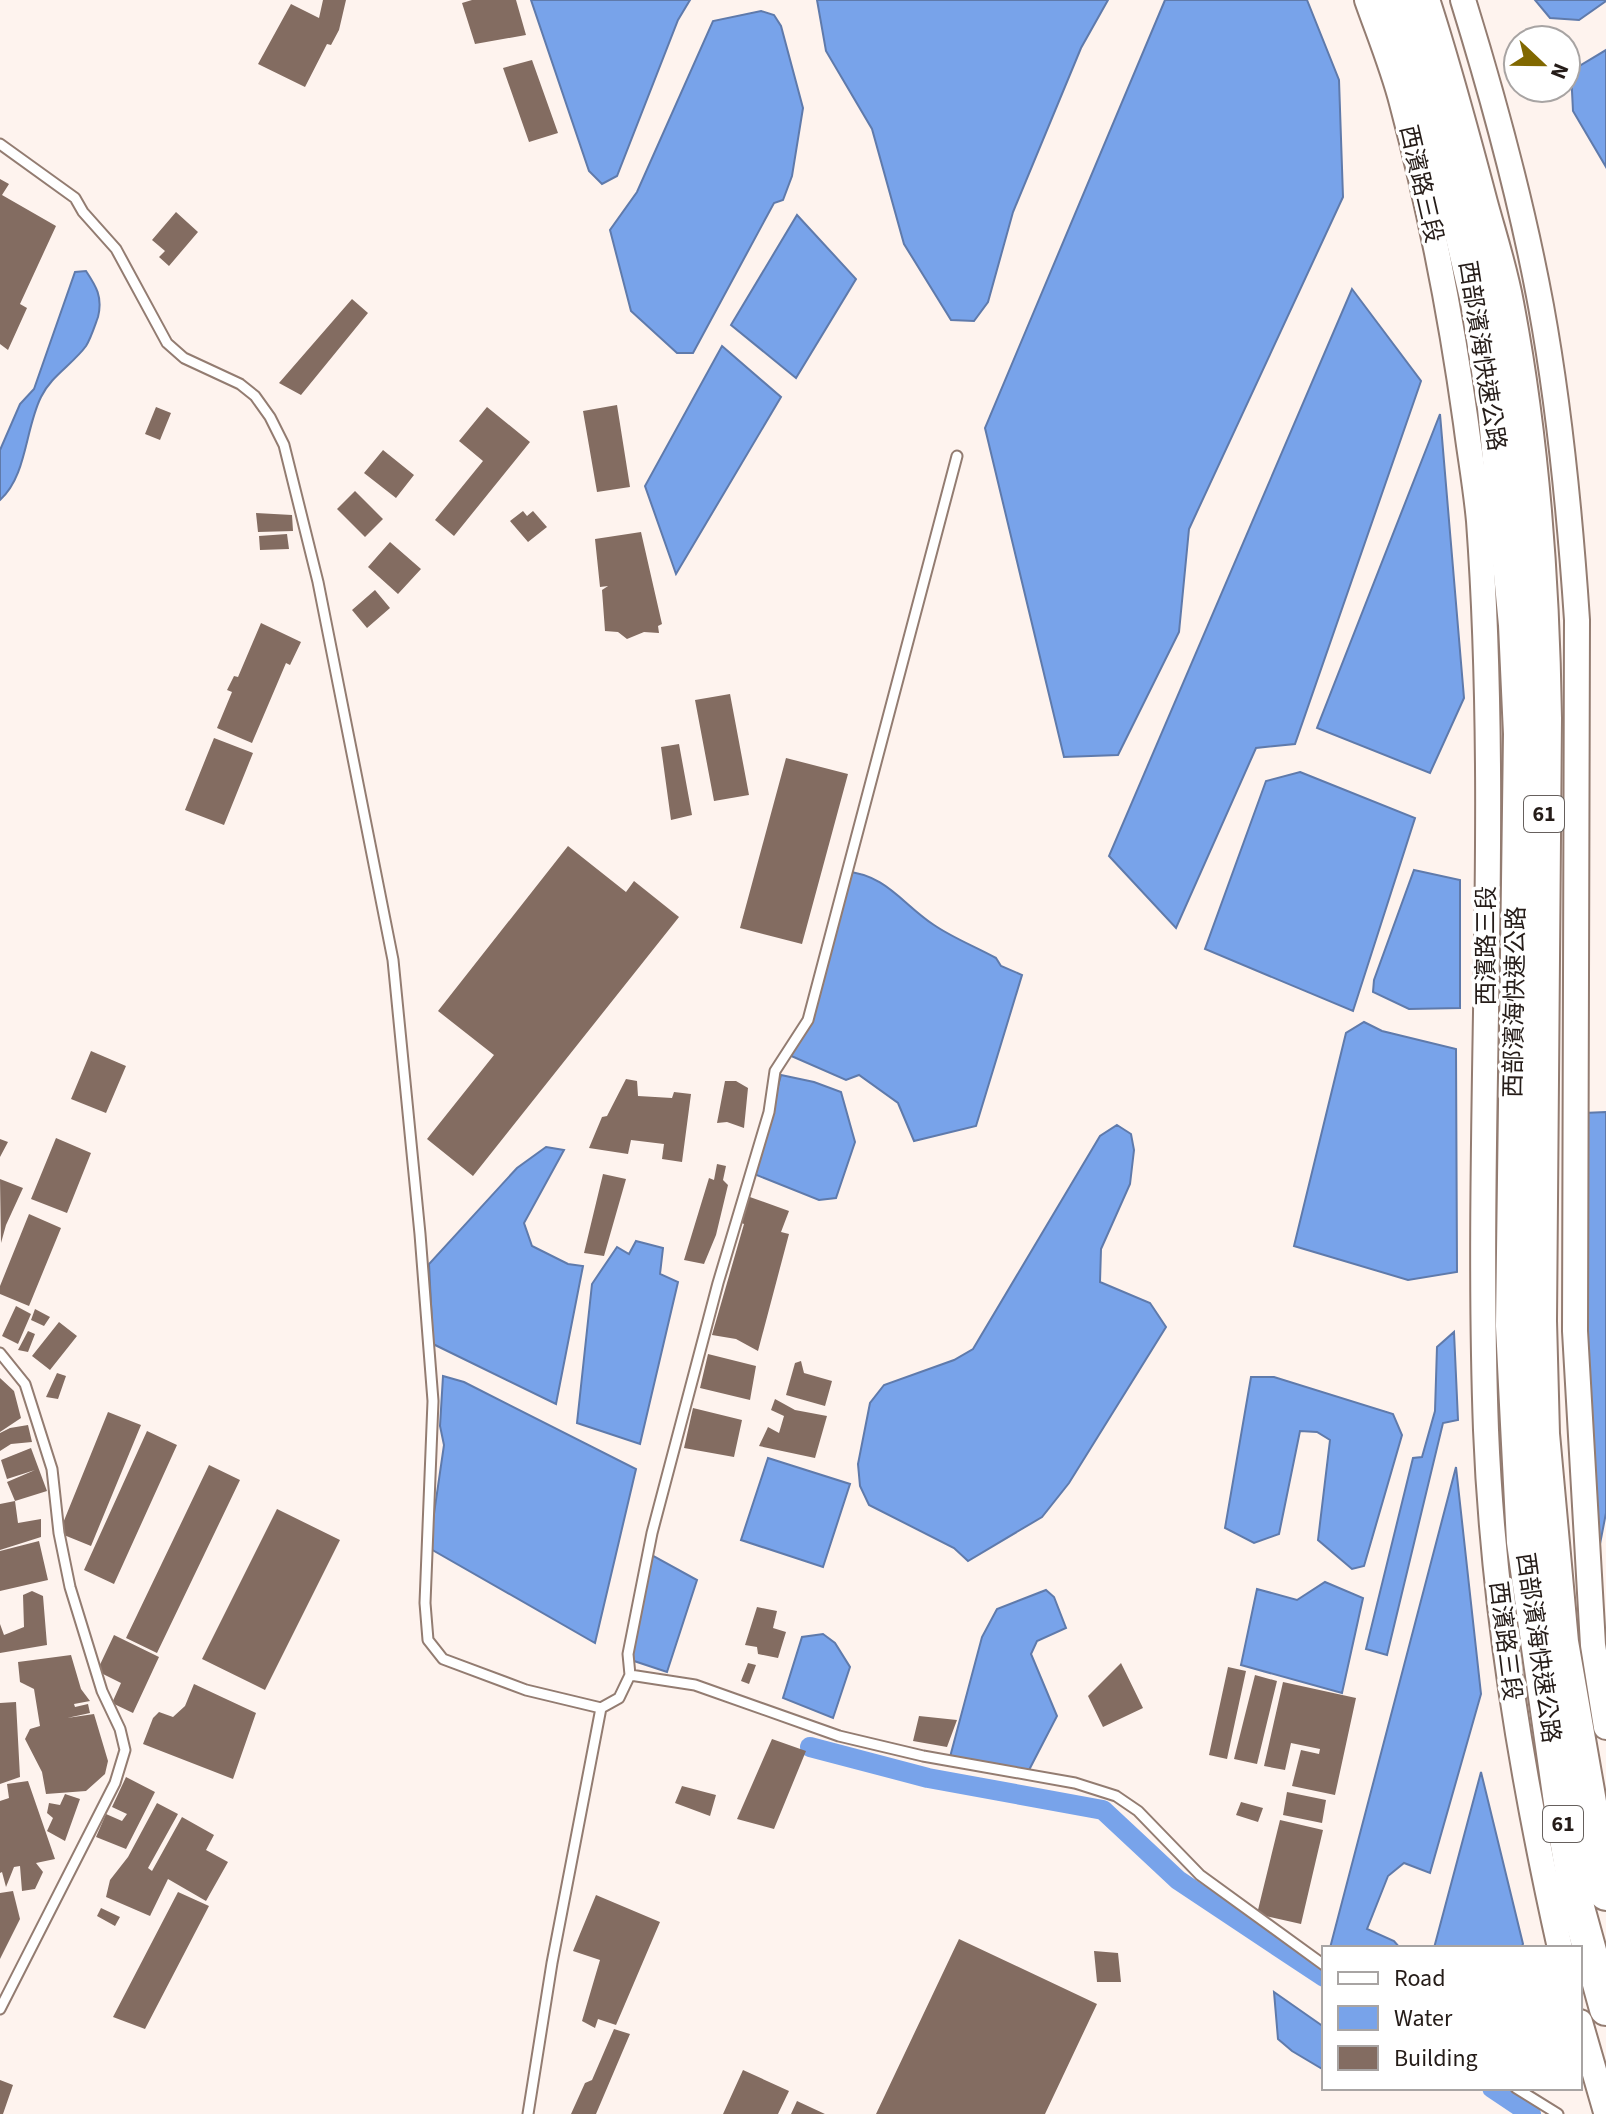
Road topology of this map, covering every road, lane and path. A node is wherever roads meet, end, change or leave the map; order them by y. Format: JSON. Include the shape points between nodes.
{"nodes":[{"id":1,"x":1367,"y":0,"type":"edge"},
{"id":2,"x":1394,"y":0,"type":"edge"},
{"id":3,"x":1423,"y":0,"type":"edge"},
{"id":4,"x":1463,"y":0,"type":"edge"},
{"id":5,"x":0,"y":144,"type":"edge"},
{"id":6,"x":957,"y":456,"type":"dead end"},
{"id":7,"x":0,"y":1353,"type":"edge"},
{"id":8,"x":1549,"y":1639,"type":"junction"},
{"id":9,"x":630,"y":1675,"type":"junction"},
{"id":10,"x":601,"y":1708,"type":"junction"},
{"id":11,"x":1606,"y":1727,"type":"edge"},
{"id":12,"x":1606,"y":1894,"type":"edge"},
{"id":13,"x":1560,"y":1946,"type":"edge"},
{"id":14,"x":1322,"y":1964,"type":"edge"},
{"id":15,"x":0,"y":2009,"type":"edge"},
{"id":16,"x":1606,"y":2009,"type":"edge"},
{"id":17,"x":1582,"y":2029,"type":"edge"},
{"id":18,"x":1519,"y":2090,"type":"edge"},
{"id":19,"x":1606,"y":2112,"type":"edge"},
{"id":20,"x":528,"y":2114,"type":"edge"},
{"id":21,"x":1558,"y":2114,"type":"edge"}],
"edges":[{"from":1,"to":13,"type":"street","name":"西濱路三段","via":[[1401,98],[1450,314],[1478,516],[1487,739],[1486,1435],[1504,1653]]},
{"from":2,"to":8,"type":"highway","name":"西部濱海快速公路","number":"61","via":[[1430,115],[1477,302],[1494,408],[1515,625],[1520,734],[1512,1326],[1523,1542]]},
{"from":3,"to":8,"type":"highway","name":"西部濱海快速公路","number":"61","via":[[1507,301],[1544,622],[1540,1321]]},
{"from":4,"to":11,"type":"street","via":[[1488,81],[1540,304],[1569,511],[1577,620],[1575,1331],[1593,1645]]},
{"from":5,"to":10,"type":"lane","via":[[75,198],[116,249],[167,343],[184,358],[255,396],[284,445],[318,582],[393,960],[433,1401],[428,1640],[443,1659],[526,1690]]},
{"from":6,"to":9,"type":"lane","via":[[808,1020],[775,1071],[769,1112],[718,1283],[652,1533],[628,1654]]},
{"from":7,"to":15,"type":"lane","via":[[25,1384],[52,1469],[70,1587],[125,1750],[115,1783]]},
{"from":8,"to":12,"type":"highway","name":"西部濱海快速公路","number":"61"},
{"from":8,"to":16,"type":"highway","name":"西部濱海快速公路","number":"61","via":[[1577,1904]]},
{"from":9,"to":10,"type":"lane","via":[[619,1698]]},
{"from":9,"to":14,"type":"lane","via":[[695,1685],[839,1736],[1075,1783],[1116,1796],[1138,1811],[1200,1875]]},
{"from":10,"to":20,"type":"lane"},
{"from":17,"to":19,"type":"street"},
{"from":18,"to":21,"type":"lane"}]}
